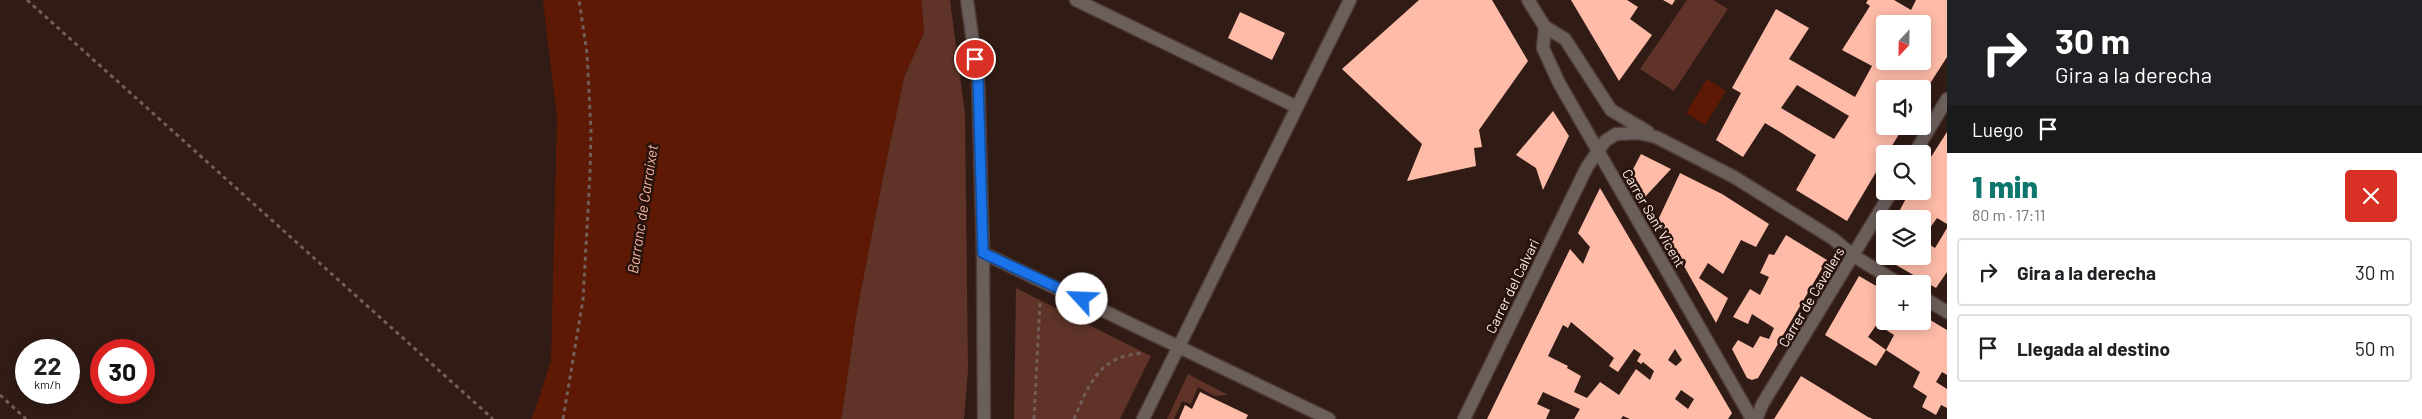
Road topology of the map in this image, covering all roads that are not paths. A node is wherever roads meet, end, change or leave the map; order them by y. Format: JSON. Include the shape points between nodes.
{"nodes":[{"id":1,"x":967,"y":0,"type":"edge"},
{"id":2,"x":1076,"y":0,"type":"edge"},
{"id":3,"x":1350,"y":0,"type":"edge"},
{"id":4,"x":1530,"y":1,"type":"edge"},
{"id":5,"x":1545,"y":27,"type":"junction"},
{"id":6,"x":1947,"y":99,"type":"edge"},
{"id":7,"x":1297,"y":107,"type":"junction"},
{"id":8,"x":1656,"y":137,"type":"junction"},
{"id":9,"x":1919,"y":145,"type":"edge"},
{"id":10,"x":1598,"y":150,"type":"junction"},
{"id":11,"x":1887,"y":200,"type":"edge"},
{"id":12,"x":983,"y":253,"type":"junction"},
{"id":13,"x":1854,"y":256,"type":"junction"},
{"id":14,"x":1885,"y":275,"type":"edge"},
{"id":15,"x":1931,"y":302,"type":"edge"},
{"id":16,"x":1947,"y":312,"type":"edge"},
{"id":17,"x":1178,"y":345,"type":"junction"},
{"id":18,"x":984,"y":419,"type":"edge"},
{"id":19,"x":1143,"y":419,"type":"edge"},
{"id":20,"x":1329,"y":419,"type":"edge"},
{"id":21,"x":1464,"y":419,"type":"edge"},
{"id":22,"x":1752,"y":419,"type":"edge"},
{"id":23,"x":1756,"y":419,"type":"edge"}],
"edges":[{"from":1,"to":12,"type":"street","via":[[978,78]]},
{"from":2,"to":7,"type":"street"},
{"from":3,"to":7,"type":"street"},
{"from":4,"to":5,"type":"street"},
{"from":5,"to":8,"type":"street","via":[[1565,39],[1611,110]]},
{"from":5,"to":10,"type":"street","name":"Carrer Sant Vicent","via":[[1543,48]]},
{"from":6,"to":9,"type":"street"},
{"from":7,"to":17,"type":"street"},
{"from":8,"to":10,"type":"street","name":"Carrer del Calvari","via":[[1637,133],[1616,134]]},
{"from":8,"to":13,"type":"street","via":[[1734,177],[1832,238]]},
{"from":10,"to":21,"type":"street","name":"Carrer del Calvari"},
{"from":10,"to":22,"type":"street","name":"Carrer Sant Vicent"},
{"from":11,"to":13,"type":"street","name":"Carrer de Cavallers"},
{"from":12,"to":17,"type":"street"},
{"from":12,"to":18,"type":"street"},
{"from":13,"to":14,"type":"street"},
{"from":13,"to":23,"type":"street","name":"Carrer de Cavallers"},
{"from":15,"to":16,"type":"street"},
{"from":17,"to":19,"type":"street"},
{"from":17,"to":20,"type":"street"}]}
